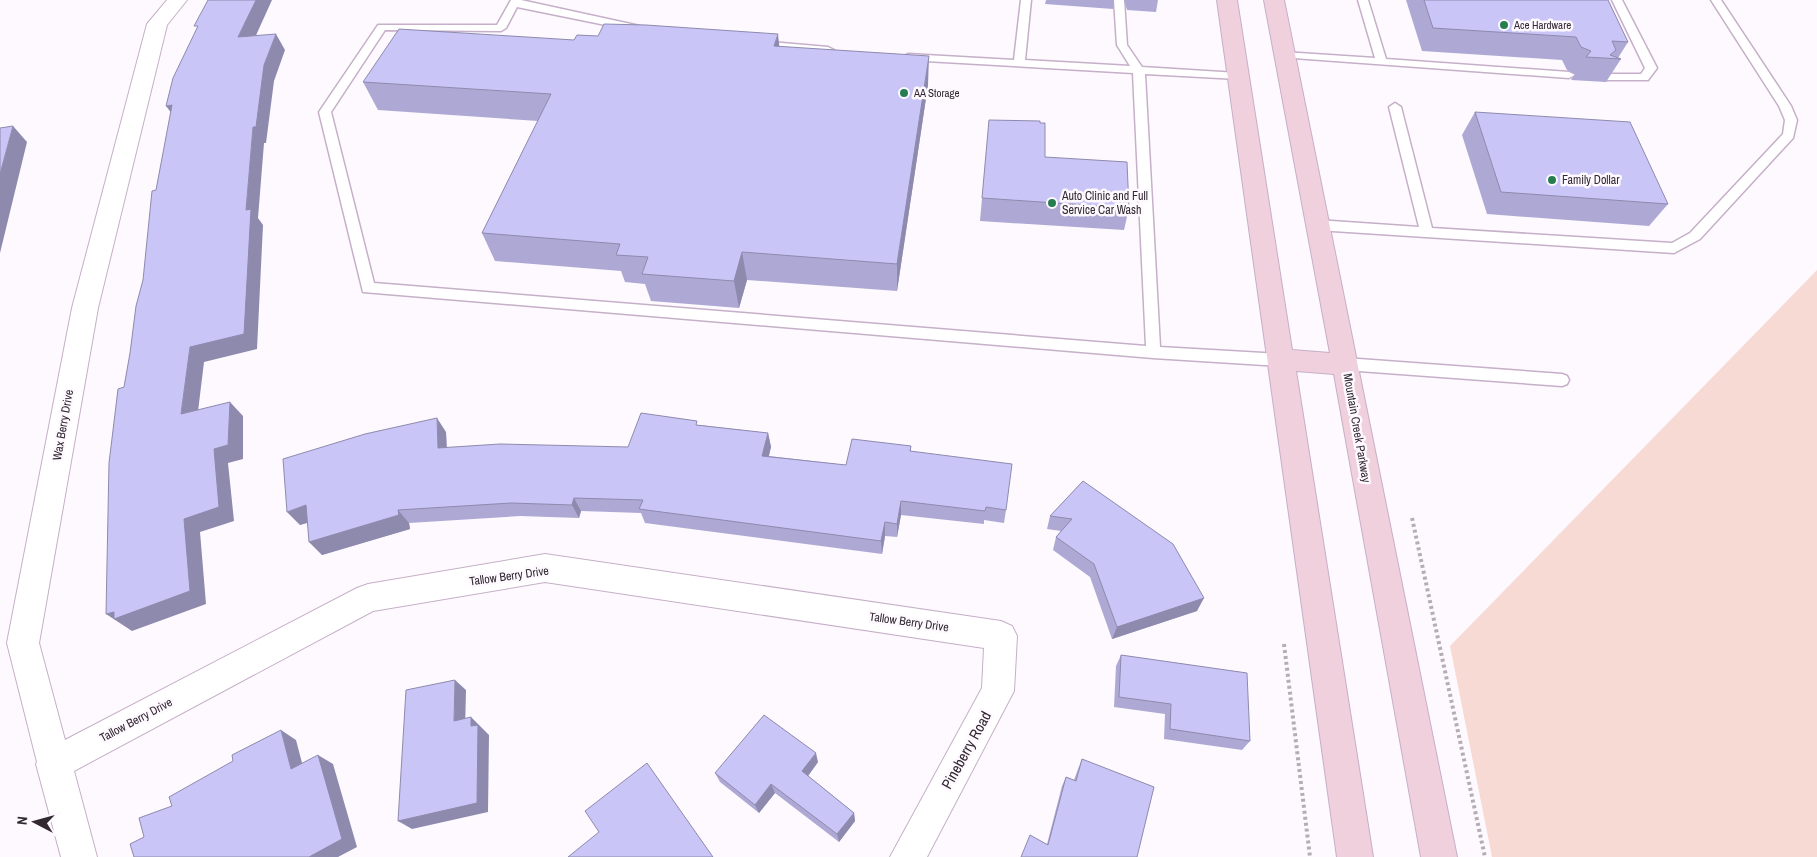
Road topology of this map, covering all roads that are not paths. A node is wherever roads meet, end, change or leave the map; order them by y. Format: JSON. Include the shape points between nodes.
{"nodes":[{"id":1,"x":177,"y":0,"type":"edge"},
{"id":2,"x":1026,"y":0,"type":"edge"},
{"id":3,"x":1119,"y":0,"type":"edge"},
{"id":4,"x":1227,"y":0,"type":"edge"},
{"id":5,"x":1274,"y":0,"type":"edge"},
{"id":6,"x":1363,"y":0,"type":"edge"},
{"id":7,"x":1617,"y":0,"type":"edge"},
{"id":8,"x":1716,"y":0,"type":"edge"},
{"id":9,"x":515,"y":1,"type":"edge"},
{"id":10,"x":655,"y":32,"type":"edge"},
{"id":11,"x":747,"y":43,"type":"edge"},
{"id":12,"x":840,"y":51,"type":"edge"},
{"id":13,"x":1284,"y":55,"type":"junction"},
{"id":14,"x":897,"y":56,"type":"edge"},
{"id":15,"x":1381,"y":61,"type":"junction"},
{"id":16,"x":1020,"y":64,"type":"junction"},
{"id":17,"x":1139,"y":70,"type":"junction"},
{"id":18,"x":1569,"y":75,"type":"dead end"},
{"id":19,"x":1238,"y":76,"type":"junction"},
{"id":20,"x":1603,"y":77,"type":"edge"},
{"id":21,"x":1395,"y":107,"type":"dead end"},
{"id":22,"x":1317,"y":225,"type":"junction"},
{"id":23,"x":1427,"y":232,"type":"junction"},
{"id":24,"x":1153,"y":352,"type":"junction"},
{"id":25,"x":1281,"y":360,"type":"junction"},
{"id":26,"x":1345,"y":364,"type":"junction"},
{"id":27,"x":1562,"y":380,"type":"dead end"},
{"id":28,"x":1001,"y":636,"type":"joint"},
{"id":29,"x":53,"y":764,"type":"junction"},
{"id":30,"x":79,"y":857,"type":"edge"},
{"id":31,"x":908,"y":857,"type":"edge"},
{"id":32,"x":1356,"y":857,"type":"edge"},
{"id":33,"x":1439,"y":857,"type":"edge"}],
"edges":[{"from":1,"to":29,"type":"street","name":"Wax Berry Drive","via":[[156,24],[85,308],[23,643]]},
{"from":2,"to":16,"type":"lane"},
{"from":3,"to":17,"type":"lane","via":[[1122,45]]},
{"from":4,"to":19,"type":"main road"},
{"from":5,"to":13,"type":"main road","name":"Mountain Creek Parkway"},
{"from":6,"to":15,"type":"lane"},
{"from":7,"to":20,"type":"lane","via":[[1651,68],[1644,78]]},
{"from":8,"to":23,"type":"lane","via":[[1785,106],[1791,120],[1790,135],[1695,236],[1674,248]]},
{"from":9,"to":10,"type":"lane"},
{"from":9,"to":24,"type":"lane","via":[[501,28],[382,27],[325,112],[368,288]]},
{"from":11,"to":12,"type":"lane"},
{"from":13,"to":15,"type":"lane"},
{"from":13,"to":22,"type":"main road","name":"Mountain Creek Parkway"},
{"from":14,"to":16,"type":"lane"},
{"from":15,"to":18,"type":"lane"},
{"from":16,"to":17,"type":"lane"},
{"from":17,"to":19,"type":"lane"},
{"from":17,"to":24,"type":"lane"},
{"from":19,"to":25,"type":"main road"},
{"from":21,"to":23,"type":"lane"},
{"from":22,"to":23,"type":"lane"},
{"from":22,"to":26,"type":"main road","name":"Mountain Creek Parkway"},
{"from":24,"to":25,"type":"lane"},
{"from":25,"to":26,"type":"main road"},
{"from":25,"to":32,"type":"main road"},
{"from":26,"to":27,"type":"lane"},
{"from":26,"to":33,"type":"main road","name":"Mountain Creek Parkway"},
{"from":28,"to":29,"type":"street","name":"Tallow Berry Drive","via":[[545,568],[368,598]]},
{"from":28,"to":31,"type":"street","name":"Pineberry Road","via":[[998,691]]},
{"from":29,"to":30,"type":"street","name":"Wax Berry Drive"}]}
